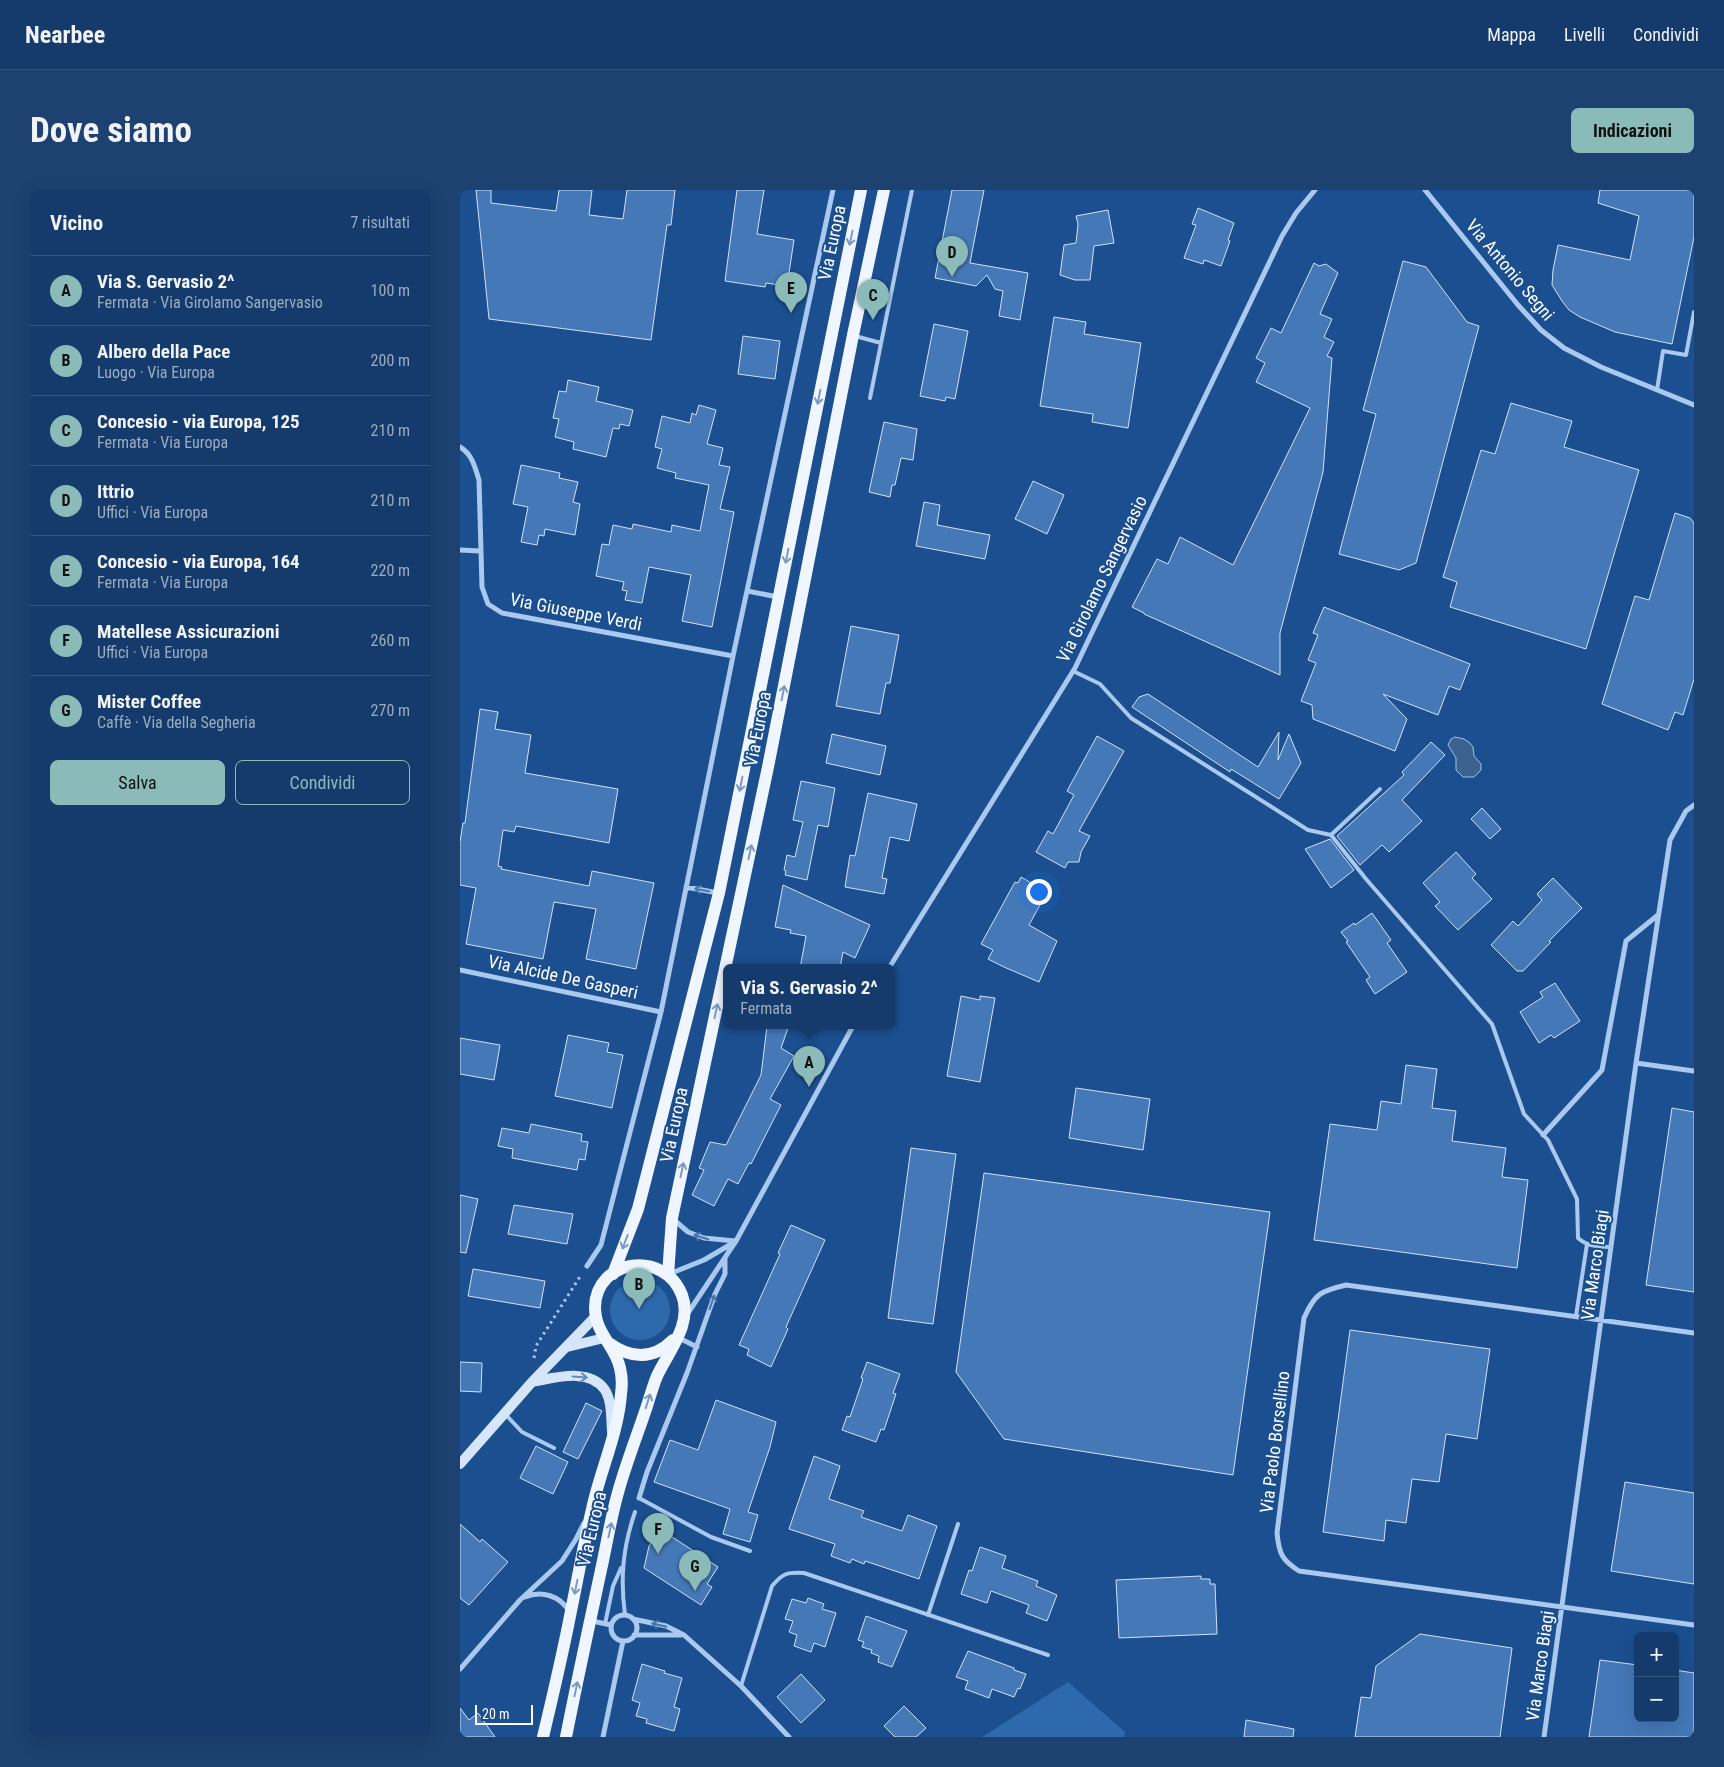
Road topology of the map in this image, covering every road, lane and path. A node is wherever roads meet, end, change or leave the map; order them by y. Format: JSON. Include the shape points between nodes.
{"nodes":[{"id":1,"x":833,"y":190,"type":"edge"},
{"id":2,"x":861,"y":190,"type":"edge"},
{"id":3,"x":884,"y":190,"type":"edge"},
{"id":4,"x":912,"y":190,"type":"edge"},
{"id":5,"x":1315,"y":190,"type":"edge"},
{"id":6,"x":1425,"y":190,"type":"edge"},
{"id":7,"x":1694,"y":312,"type":"edge"},
{"id":8,"x":853,"y":336,"type":"junction"},
{"id":9,"x":881,"y":343,"type":"junction"},
{"id":10,"x":1657,"y":390,"type":"junction"},
{"id":11,"x":870,"y":398,"type":"dead end"},
{"id":12,"x":1694,"y":405,"type":"edge"},
{"id":13,"x":460,"y":447,"type":"edge"},
{"id":14,"x":460,"y":550,"type":"edge"},
{"id":15,"x":480,"y":551,"type":"junction"},
{"id":16,"x":747,"y":591,"type":"junction"},
{"id":17,"x":778,"y":598,"type":"junction"},
{"id":18,"x":734,"y":656,"type":"junction"},
{"id":19,"x":1073,"y":672,"type":"junction"},
{"id":20,"x":1380,"y":789,"type":"dead end"},
{"id":21,"x":1694,"y":805,"type":"edge"},
{"id":22,"x":1331,"y":835,"type":"junction"},
{"id":23,"x":686,"y":887,"type":"junction"},
{"id":24,"x":718,"y":893,"type":"junction"},
{"id":25,"x":1658,"y":915,"type":"junction"},
{"id":26,"x":726,"y":964,"type":"edge"},
{"id":27,"x":891,"y":964,"type":"edge"},
{"id":28,"x":460,"y":970,"type":"edge"},
{"id":29,"x":723,"y":978,"type":"edge"},
{"id":30,"x":660,"y":1012,"type":"junction"},
{"id":31,"x":851,"y":1029,"type":"edge"},
{"id":32,"x":1636,"y":1063,"type":"junction"},
{"id":33,"x":1694,"y":1071,"type":"edge"},
{"id":34,"x":1543,"y":1135,"type":"junction"},
{"id":35,"x":672,"y":1218,"type":"junction"},
{"id":36,"x":736,"y":1241,"type":"junction"},
{"id":37,"x":1587,"y":1244,"type":"junction"},
{"id":38,"x":1611,"y":1247,"type":"junction"},
{"id":39,"x":725,"y":1257,"type":"junction"},
{"id":40,"x":587,"y":1266,"type":"joint"},
{"id":41,"x":612,"y":1274,"type":"junction"},
{"id":42,"x":668,"y":1274,"type":"junction"},
{"id":43,"x":1576,"y":1316,"type":"junction"},
{"id":44,"x":595,"y":1318,"type":"junction"},
{"id":45,"x":685,"y":1318,"type":"junction"},
{"id":46,"x":1601,"y":1320,"type":"junction"},
{"id":47,"x":1694,"y":1333,"type":"edge"},
{"id":48,"x":677,"y":1336,"type":"junction"},
{"id":49,"x":606,"y":1340,"type":"junction"},
{"id":50,"x":566,"y":1347,"type":"junction"},
{"id":51,"x":696,"y":1347,"type":"junction"},
{"id":52,"x":532,"y":1382,"type":"junction"},
{"id":53,"x":504,"y":1413,"type":"junction"},
{"id":54,"x":612,"y":1438,"type":"junction"},
{"id":55,"x":554,"y":1448,"type":"dead end"},
{"id":56,"x":461,"y":1462,"type":"edge"},
{"id":57,"x":639,"y":1498,"type":"joint"},
{"id":58,"x":592,"y":1507,"type":"junction"},
{"id":59,"x":635,"y":1512,"type":"dead end"},
{"id":60,"x":958,"y":1524,"type":"dead end"},
{"id":61,"x":750,"y":1551,"type":"dead end"},
{"id":62,"x":622,"y":1566,"type":"junction"},
{"id":63,"x":520,"y":1600,"type":"junction"},
{"id":64,"x":1561,"y":1608,"type":"junction"},
{"id":65,"x":571,"y":1613,"type":"junction"},
{"id":66,"x":625,"y":1615,"type":"junction"},
{"id":67,"x":928,"y":1616,"type":"junction"},
{"id":68,"x":633,"y":1619,"type":"junction"},
{"id":69,"x":590,"y":1621,"type":"junction"},
{"id":70,"x":608,"y":1625,"type":"junction"},
{"id":71,"x":1694,"y":1626,"type":"edge"},
{"id":72,"x":634,"y":1635,"type":"junction"},
{"id":73,"x":684,"y":1635,"type":"junction"},
{"id":74,"x":623,"y":1641,"type":"junction"},
{"id":75,"x":1048,"y":1655,"type":"dead end"},
{"id":76,"x":460,"y":1669,"type":"edge"},
{"id":77,"x":741,"y":1686,"type":"junction"},
{"id":78,"x":543,"y":1737,"type":"edge"},
{"id":79,"x":566,"y":1737,"type":"edge"},
{"id":80,"x":602,"y":1737,"type":"edge"},
{"id":81,"x":789,"y":1737,"type":"edge"},
{"id":82,"x":1544,"y":1737,"type":"edge"}],
"edges":[{"from":1,"to":16,"type":"street","name":"Via Europa"},
{"from":2,"to":17,"type":"main road","name":"Via Europa","one_way":true},
{"from":3,"to":8,"type":"main road","name":"Via Europa"},
{"from":4,"to":9,"type":"lane"},
{"from":5,"to":19,"type":"street","name":"Via Girolamo Sangervasio","via":[[1282,236]]},
{"from":6,"to":10,"type":"street","name":"Via Antonio Segni","via":[[1541,330],[1564,348]]},
{"from":7,"to":10,"type":"lane","via":[[1686,355],[1663,351]]},
{"from":8,"to":9,"type":"lane"},
{"from":26,"to":8,"type":"main road","name":"Via Europa","one_way":true},
{"from":9,"to":11,"type":"lane"},
{"from":10,"to":12,"type":"street","name":"Via Antonio Segni"},
{"from":13,"to":15,"type":"street","name":"Via Giuseppe Verdi","via":[[475,465],[479,480]]},
{"from":14,"to":15,"type":"street"},
{"from":15,"to":18,"type":"street","name":"Via Giuseppe Verdi","via":[[482,588],[488,604],[502,613]]},
{"from":16,"to":17,"type":"street"},
{"from":16,"to":18,"type":"street","name":"Via Europa"},
{"from":17,"to":24,"type":"main road","name":"Via Europa","one_way":true},
{"from":18,"to":23,"type":"street","name":"Via Europa"},
{"from":19,"to":22,"type":"lane","via":[[1100,684],[1131,718],[1308,830]]},
{"from":19,"to":27,"type":"street","name":"Via Girolamo Sangervasio"},
{"from":20,"to":22,"type":"lane"},
{"from":21,"to":25,"type":"street","name":"Via Marco Biagi","via":[[1686,811],[1670,840]]},
{"from":22,"to":34,"type":"lane","via":[[1492,1024],[1524,1114]]},
{"from":24,"to":23,"type":"street","one_way":true},
{"from":23,"to":30,"type":"street","name":"Via Europa"},
{"from":24,"to":41,"type":"main road","name":"Via Europa","one_way":true,"via":[[638,1209]]},
{"from":25,"to":32,"type":"street","name":"Via Marco Biagi"},
{"from":25,"to":34,"type":"street","via":[[1626,941],[1602,1070]]},
{"from":28,"to":30,"type":"street","name":"Via Alcide De Gasperi"},
{"from":35,"to":29,"type":"main road","name":"Via Europa","one_way":true},
{"from":30,"to":40,"type":"street","name":"Via Europa","via":[[601,1244]]},
{"from":31,"to":36,"type":"street"},
{"from":32,"to":33,"type":"street"},
{"from":32,"to":38,"type":"street","name":"Via Marco Biagi"},
{"from":34,"to":37,"type":"lane","via":[[1577,1199],[1578,1238]]},
{"from":36,"to":35,"type":"street","one_way":true,"via":[[704,1238],[688,1232]]},
{"from":35,"to":42,"type":"main road","name":"Via Europa"},
{"from":36,"to":39,"type":"street"},
{"from":36,"to":42,"type":"street","via":[[704,1260]]},
{"from":37,"to":38,"type":"lane"},
{"from":37,"to":43,"type":"lane"},
{"from":38,"to":46,"type":"street","name":"Via Marco Biagi"},
{"from":39,"to":45,"type":"street"},
{"from":51,"to":39,"type":"street","one_way":true,"via":[[724,1274]]},
{"from":40,"to":52,"type":"path","via":[[536,1346]]},
{"from":41,"to":42,"type":"main road","via":[[640,1265],[655,1267]]},
{"from":41,"to":44,"type":"main road","name":"Via Europa","via":[[598,1293]]},
{"from":42,"to":45,"type":"main road","via":[[679,1287]]},
{"from":43,"to":46,"type":"street","name":"Via Paolo Borsellino"},
{"from":43,"to":64,"type":"street","name":"Via Paolo Borsellino","via":[[1346,1285],[1324,1290],[1310,1304],[1304,1318],[1277,1533],[1279,1549],[1286,1562],[1299,1571]]},
{"from":44,"to":49,"type":"main road","name":"Via Europa"},
{"from":44,"to":50,"type":"street"},
{"from":45,"to":48,"type":"main road","name":"Via Europa"},
{"from":46,"to":47,"type":"street","name":"Via Paolo Borsellino"},
{"from":46,"to":64,"type":"street","name":"Via Marco Biagi"},
{"from":48,"to":49,"type":"main road","name":"Via Europa","via":[[666,1348],[651,1354],[635,1355],[620,1351]]},
{"from":48,"to":51,"type":"street"},
{"from":69,"to":48,"type":"main road","name":"Via Europa","one_way":true,"via":[[619,1490],[656,1378]]},
{"from":49,"to":50,"type":"street"},
{"from":49,"to":54,"type":"main road","name":"Via Europa","via":[[620,1367],[622,1393]]},
{"from":50,"to":52,"type":"street"},
{"from":51,"to":57,"type":"street"},
{"from":52,"to":53,"type":"street"},
{"from":52,"to":54,"type":"street","one_way":true,"via":[[570,1376],[590,1377],[605,1390],[610,1405]]},
{"from":53,"to":55,"type":"lane","via":[[522,1432]]},
{"from":53,"to":56,"type":"street"},
{"from":54,"to":58,"type":"main road","name":"Via Europa"},
{"from":57,"to":61,"type":"lane","via":[[711,1537]]},
{"from":58,"to":63,"type":"street","via":[[562,1561]]},
{"from":58,"to":65,"type":"main road","name":"Via Europa","one_way":true},
{"from":59,"to":62,"type":"lane"},
{"from":60,"to":67,"type":"lane"},
{"from":62,"to":66,"type":"lane"},
{"from":62,"to":70,"type":"lane","via":[[613,1586]]},
{"from":63,"to":65,"type":"street","via":[[533,1594],[545,1595],[558,1599]]},
{"from":63,"to":76,"type":"street"},
{"from":64,"to":71,"type":"street","name":"Via Paolo Borsellino"},
{"from":64,"to":82,"type":"street","name":"Via Marco Biagi"},
{"from":65,"to":78,"type":"main road","name":"Via Europa"},
{"from":66,"to":68,"type":"street"},
{"from":66,"to":70,"type":"street","via":[[618,1616]]},
{"from":67,"to":75,"type":"lane"},
{"from":67,"to":77,"type":"lane","via":[[804,1573],[791,1572],[780,1576],[772,1586]]},
{"from":68,"to":72,"type":"street","via":[[636,1626]]},
{"from":73,"to":68,"type":"street","one_way":true,"via":[[666,1626]]},
{"from":69,"to":70,"type":"street"},
{"from":79,"to":69,"type":"main road","name":"Via Europa","one_way":true},
{"from":70,"to":74,"type":"street","via":[[615,1638]]},
{"from":72,"to":73,"type":"street"},
{"from":72,"to":74,"type":"street"},
{"from":73,"to":77,"type":"street"},
{"from":74,"to":80,"type":"street"},
{"from":77,"to":81,"type":"street"}]}
